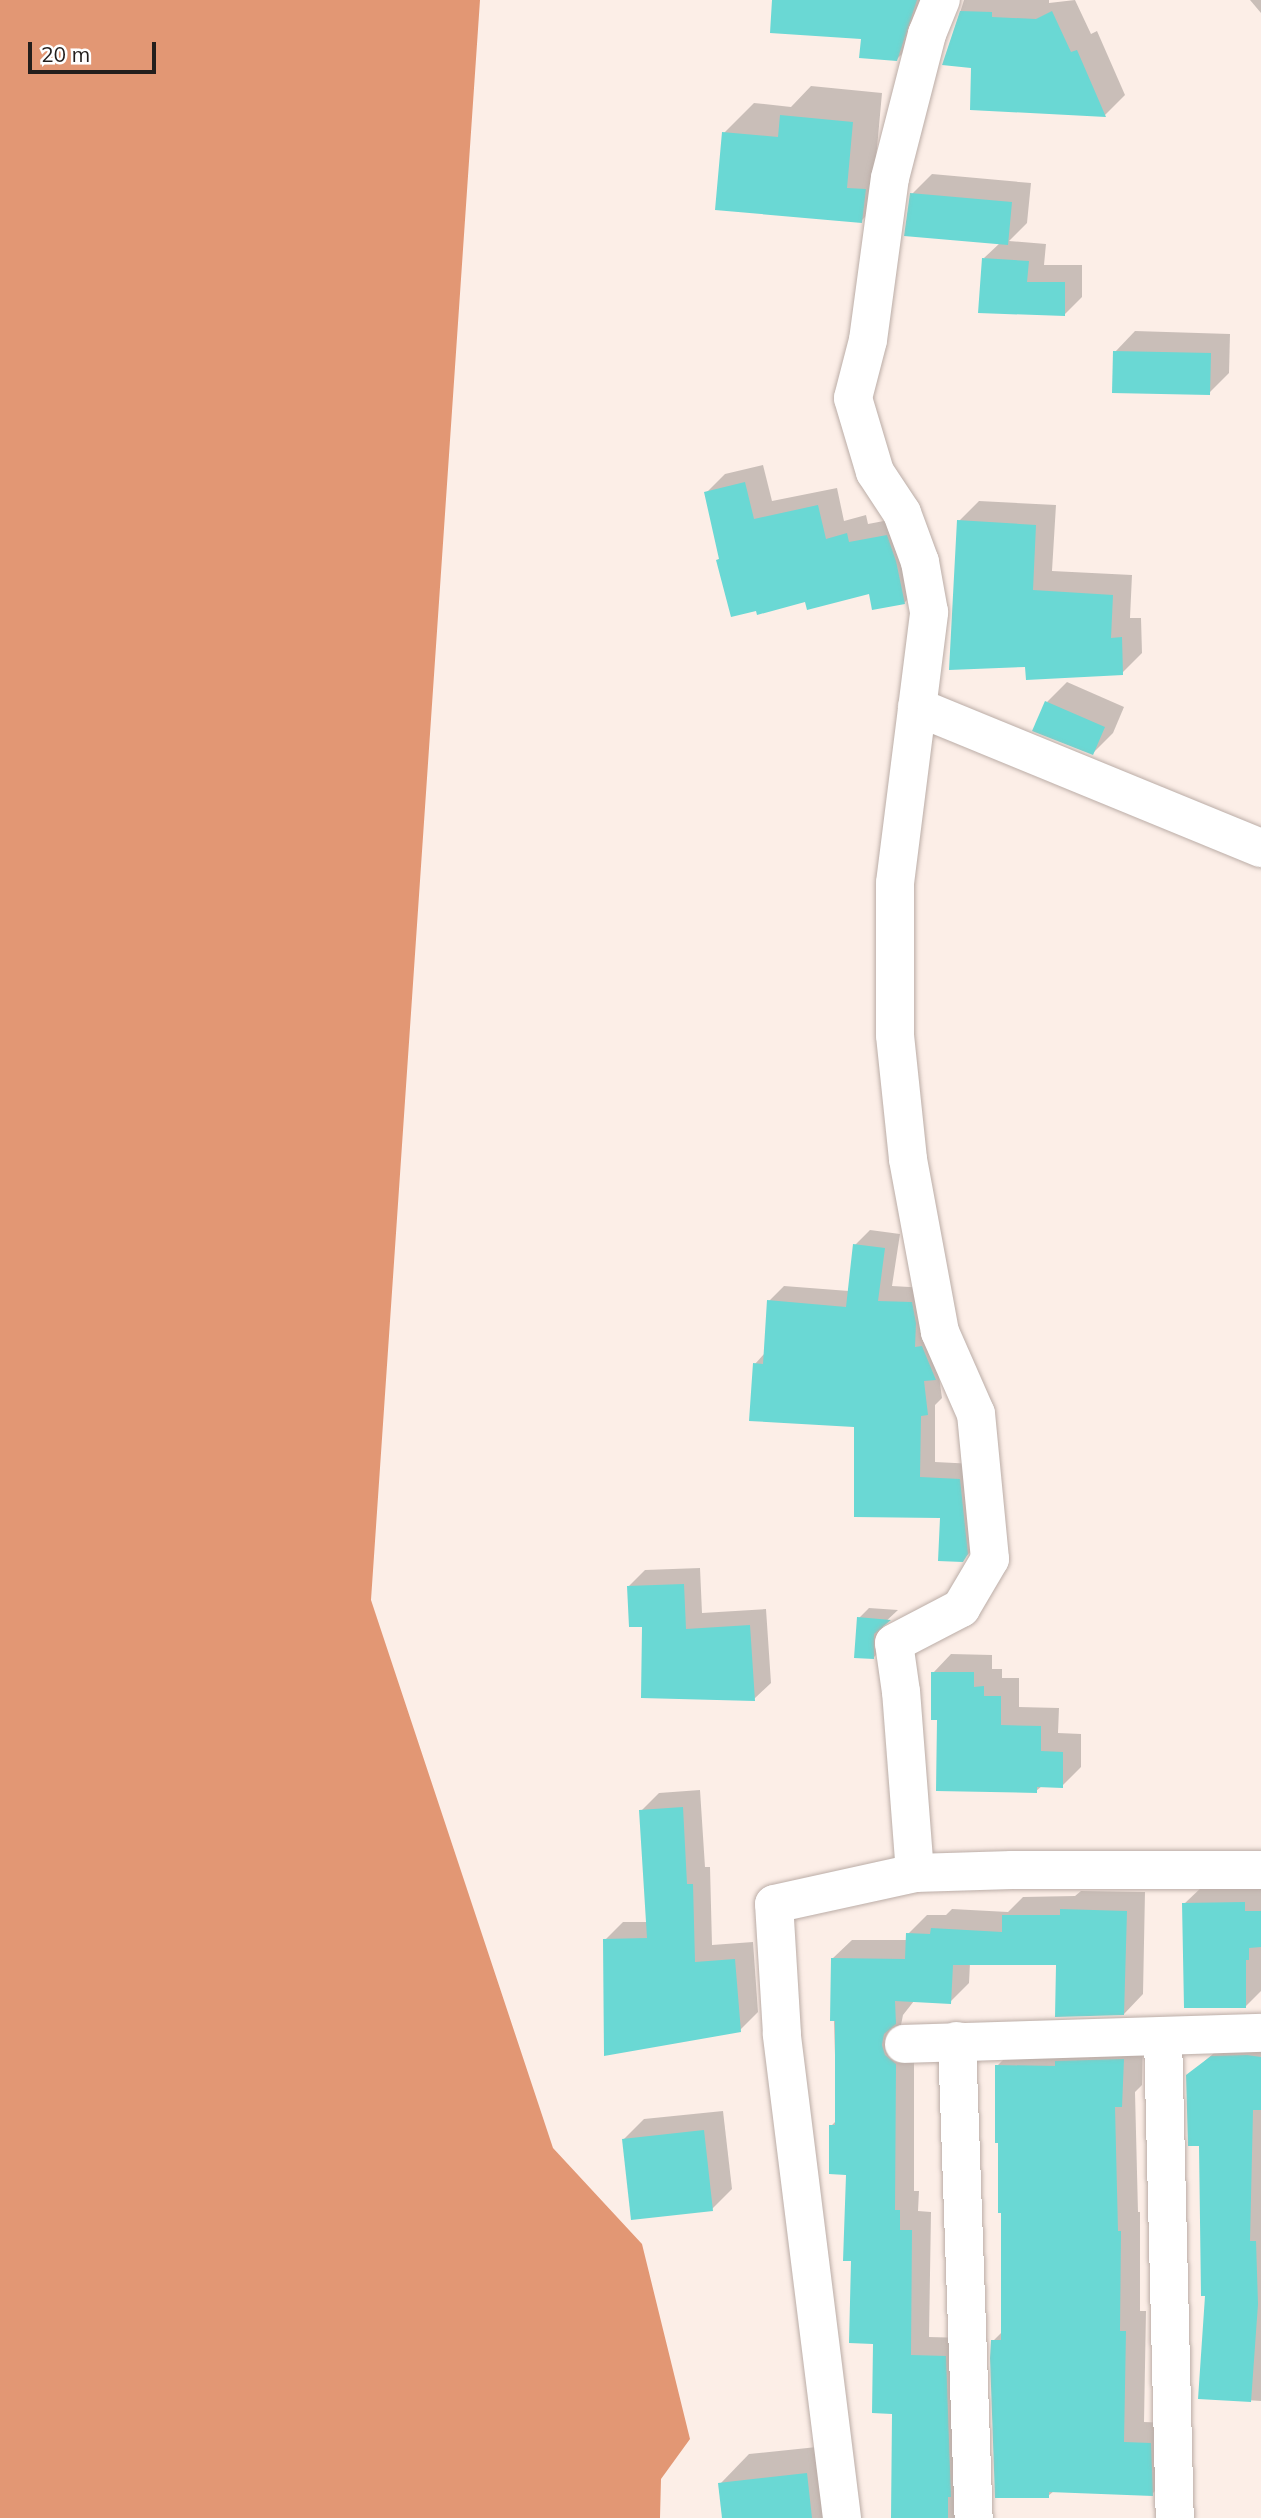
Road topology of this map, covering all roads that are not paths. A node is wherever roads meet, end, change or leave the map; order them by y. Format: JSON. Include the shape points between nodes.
{"nodes":[{"id":1,"x":941,"y":0,"type":"edge"},
{"id":2,"x":917,"y":707,"type":"junction"},
{"id":3,"x":1261,"y":848,"type":"edge"},
{"id":4,"x":1261,"y":1870,"type":"edge"},
{"id":5,"x":915,"y":1873,"type":"junction"},
{"id":6,"x":1261,"y":2034,"type":"edge"},
{"id":7,"x":1163,"y":2036,"type":"junction"},
{"id":8,"x":957,"y":2041,"type":"junction"},
{"id":9,"x":904,"y":2043,"type":"dead end"},
{"id":10,"x":842,"y":2518,"type":"edge"},
{"id":11,"x":974,"y":2518,"type":"edge"},
{"id":12,"x":1175,"y":2518,"type":"edge"}],
"edges":[{"from":1,"to":2,"type":"street","via":[[890,178],[868,340],[853,398],[875,472],[902,513],[920,562],[929,612]]},
{"from":2,"to":3,"type":"street"},
{"from":2,"to":5,"type":"street","via":[[895,883],[895,1035],[908,1159],[940,1332],[976,1414],[990,1559],[961,1608],[894,1643]]},
{"from":4,"to":5,"type":"street"},
{"from":5,"to":10,"type":"street","via":[[774,1904],[782,2034]]},
{"from":6,"to":7,"type":"street"},
{"from":7,"to":8,"type":"street"},
{"from":7,"to":12,"type":"street"},
{"from":8,"to":9,"type":"street"},
{"from":8,"to":11,"type":"street"}]}
